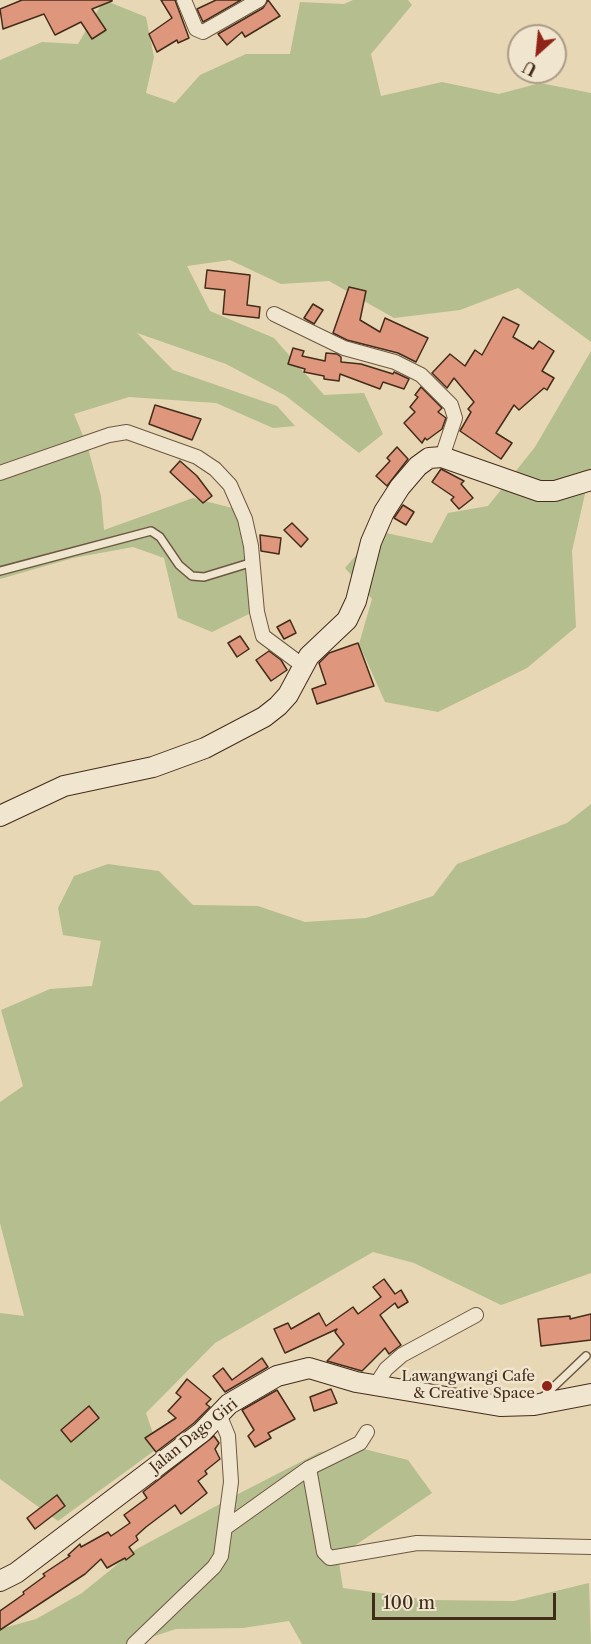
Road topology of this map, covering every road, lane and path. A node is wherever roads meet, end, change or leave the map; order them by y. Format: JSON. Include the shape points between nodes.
{"nodes":[{"id":1,"x":184,"y":0,"type":"edge"},
{"id":2,"x":259,"y":0,"type":"edge"},
{"id":3,"x":274,"y":314,"type":"dead end"},
{"id":4,"x":442,"y":457,"type":"junction"},
{"id":5,"x":0,"y":473,"type":"edge"},
{"id":6,"x":591,"y":480,"type":"edge"},
{"id":7,"x":253,"y":562,"type":"junction"},
{"id":8,"x":0,"y":571,"type":"edge"},
{"id":9,"x":302,"y":665,"type":"junction"},
{"id":10,"x":0,"y":816,"type":"edge"},
{"id":11,"x":477,"y":1315,"type":"dead end"},
{"id":12,"x":586,"y":1356,"type":"dead end"},
{"id":13,"x":377,"y":1383,"type":"junction"},
{"id":14,"x":591,"y":1394,"type":"edge"},
{"id":15,"x":534,"y":1406,"type":"junction"},
{"id":16,"x":219,"y":1414,"type":"junction"},
{"id":17,"x":368,"y":1432,"type":"dead end"},
{"id":18,"x":309,"y":1468,"type":"junction"},
{"id":19,"x":225,"y":1528,"type":"junction"},
{"id":20,"x":591,"y":1547,"type":"edge"},
{"id":21,"x":0,"y":1581,"type":"edge"},
{"id":22,"x":134,"y":1644,"type":"edge"}],
"edges":[{"from":1,"to":2,"type":"street","via":[[196,29],[203,32]]},
{"from":3,"to":4,"type":"street","via":[[344,348],[395,362],[429,381],[451,405],[455,418]]},
{"from":4,"to":6,"type":"street","via":[[539,491],[555,491]]},
{"from":4,"to":9,"type":"street","via":[[429,458],[400,487],[371,542],[356,601],[347,620]]},
{"from":5,"to":7,"type":"street","via":[[109,435],[126,432],[145,436],[197,458],[230,485],[245,519]]},
{"from":7,"to":8,"type":"lane","via":[[204,577],[192,576],[151,531]]},
{"from":7,"to":9,"type":"street","via":[[263,636]]},
{"from":9,"to":10,"type":"street","via":[[288,695],[278,706],[205,748],[153,767],[64,786]]},
{"from":11,"to":13,"type":"street","via":[[402,1355]]},
{"from":12,"to":15,"type":"lane"},
{"from":13,"to":15,"type":"street","name":"Jalan Dago Giri","via":[[500,1406]]},
{"from":13,"to":16,"type":"street","name":"Jalan Dago Giri","via":[[356,1382],[318,1369],[298,1370],[278,1376]]},
{"from":14,"to":15,"type":"street","name":"Jalan Dago Giri"},
{"from":16,"to":19,"type":"street","via":[[228,1436],[231,1482]]},
{"from":16,"to":21,"type":"street","name":"Jalan Dago Giri","via":[[202,1432],[16,1573]]},
{"from":17,"to":18,"type":"street","via":[[360,1443]]},
{"from":18,"to":19,"type":"street"},
{"from":18,"to":20,"type":"street","via":[[324,1552],[330,1558],[417,1544]]},
{"from":19,"to":22,"type":"street","via":[[221,1556],[214,1567]]}]}
